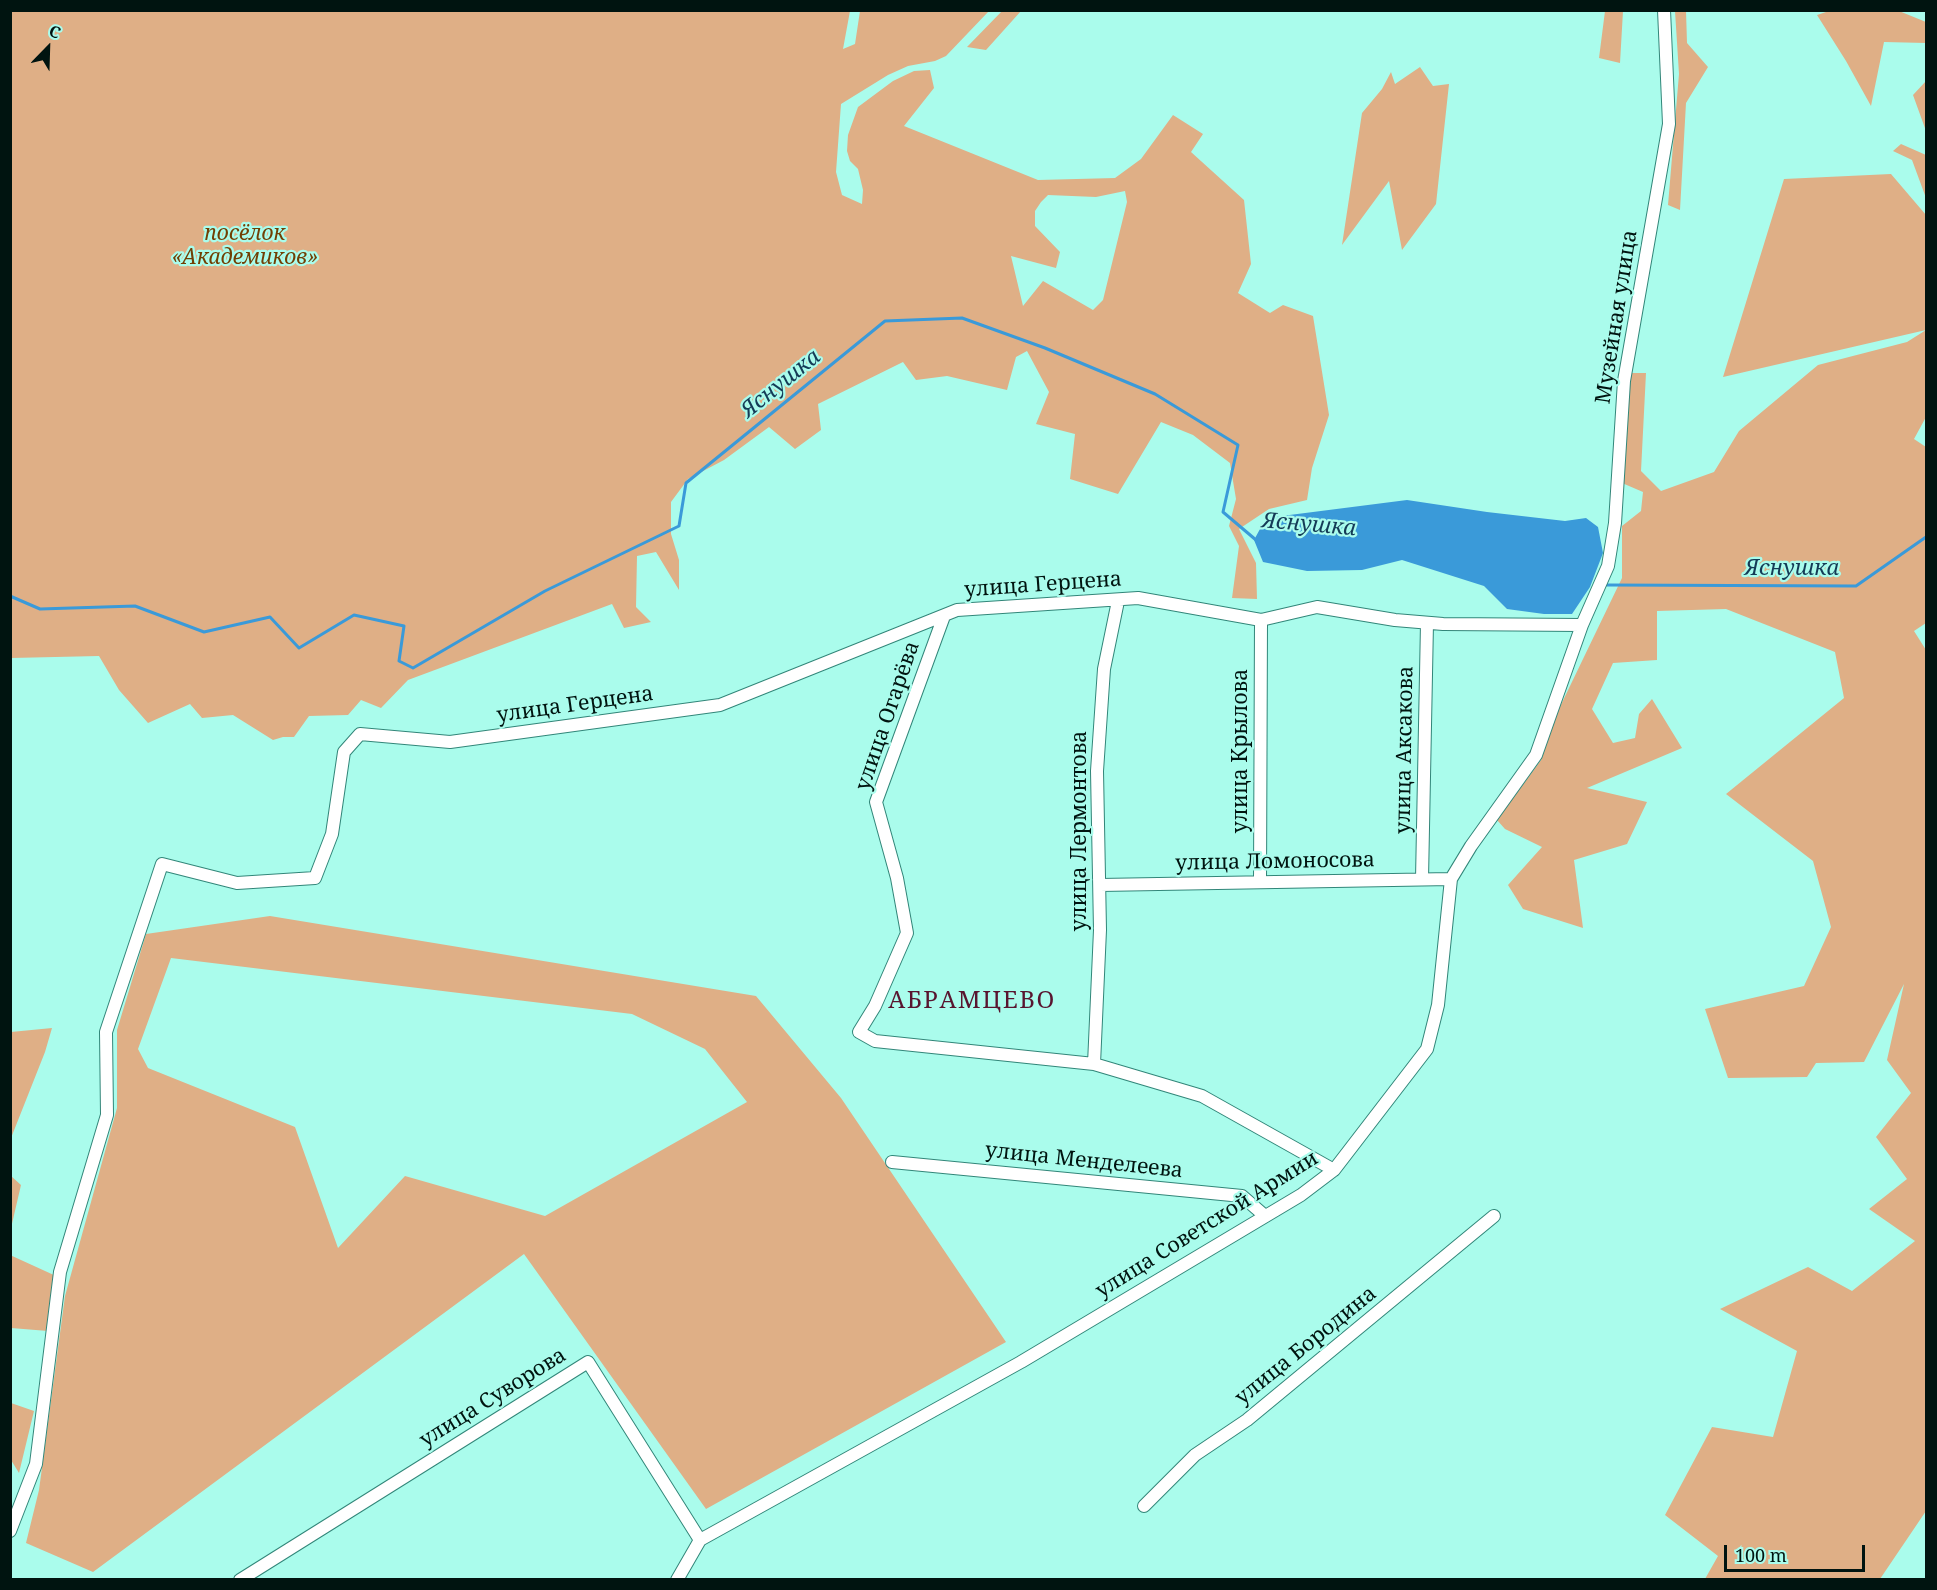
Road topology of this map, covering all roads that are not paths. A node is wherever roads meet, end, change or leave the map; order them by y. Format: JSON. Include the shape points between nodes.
{"nodes":[{"id":1,"x":1664,"y":10,"type":"edge"},
{"id":2,"x":1118,"y":601,"type":"junction"},
{"id":3,"x":944,"y":615,"type":"junction"},
{"id":4,"x":1261,"y":620,"type":"junction"},
{"id":5,"x":1427,"y":622,"type":"junction"},
{"id":6,"x":1582,"y":625,"type":"junction"},
{"id":7,"x":1422,"y":879,"type":"junction"},
{"id":8,"x":1451,"y":879,"type":"junction"},
{"id":9,"x":1260,"y":882,"type":"junction"},
{"id":10,"x":1100,"y":885,"type":"junction"},
{"id":11,"x":1094,"y":1064,"type":"junction"},
{"id":12,"x":892,"y":1162,"type":"dead end"},
{"id":13,"x":1334,"y":1170,"type":"junction"},
{"id":14,"x":1264,"y":1216,"type":"junction"},
{"id":15,"x":1494,"y":1216,"type":"dead end"},
{"id":16,"x":1144,"y":1506,"type":"dead end"},
{"id":17,"x":10,"y":1532,"type":"edge"},
{"id":18,"x":700,"y":1540,"type":"junction"},
{"id":19,"x":240,"y":1580,"type":"edge"},
{"id":20,"x":677,"y":1580,"type":"edge"}],
"edges":[{"from":1,"to":6,"type":"street","name":"Музейная улица","via":[[1669,124],[1624,381],[1615,523],[1608,566]]},
{"from":2,"to":3,"type":"street","name":"улица Герцена","via":[[957,610]]},
{"from":2,"to":4,"type":"street","name":"улица Герцена","via":[[1138,598]]},
{"from":2,"to":10,"type":"street","name":"улица Лермонтова","via":[[1104,669],[1097,771]]},
{"from":3,"to":11,"type":"street","name":"улица Огарёва","via":[[876,802],[907,933],[875,1006],[859,1032],[875,1041]]},
{"from":3,"to":17,"type":"street","name":"улица Герцена","via":[[720,705],[450,742],[360,734],[344,752],[332,834],[315,878],[237,883],[162,864],[106,1032],[107,1115],[60,1272],[36,1464]]},
{"from":4,"to":5,"type":"street","name":"улица Герцена","via":[[1317,607]]},
{"from":4,"to":9,"type":"street","name":"улица Крылова"},
{"from":5,"to":6,"type":"street","name":"улица Герцена"},
{"from":5,"to":7,"type":"street","name":"улица Аксакова"},
{"from":6,"to":8,"type":"street","name":"улица Советской Армии","via":[[1536,755]]},
{"from":7,"to":8,"type":"street","name":"улица Ломоносова"},
{"from":7,"to":9,"type":"street","name":"улица Ломоносова"},
{"from":8,"to":13,"type":"street","name":"улица Советской Армии","via":[[1438,1005],[1427,1049]]},
{"from":9,"to":10,"type":"street","name":"улица Ломоносова"},
{"from":10,"to":11,"type":"street","name":"улица Лермонтова"},
{"from":11,"to":13,"type":"street","via":[[1202,1096]]},
{"from":12,"to":14,"type":"street","name":"улица Менделеева","via":[[1242,1196]]},
{"from":13,"to":14,"type":"street","name":"улица Советской Армии"},
{"from":14,"to":18,"type":"street","name":"улица Советской Армии","via":[[1021,1362]]},
{"from":15,"to":16,"type":"street","name":"улица Бородина","via":[[1247,1420],[1195,1455]]},
{"from":18,"to":19,"type":"street","name":"улица Суворова","via":[[588,1362]]},
{"from":18,"to":20,"type":"street"}]}
